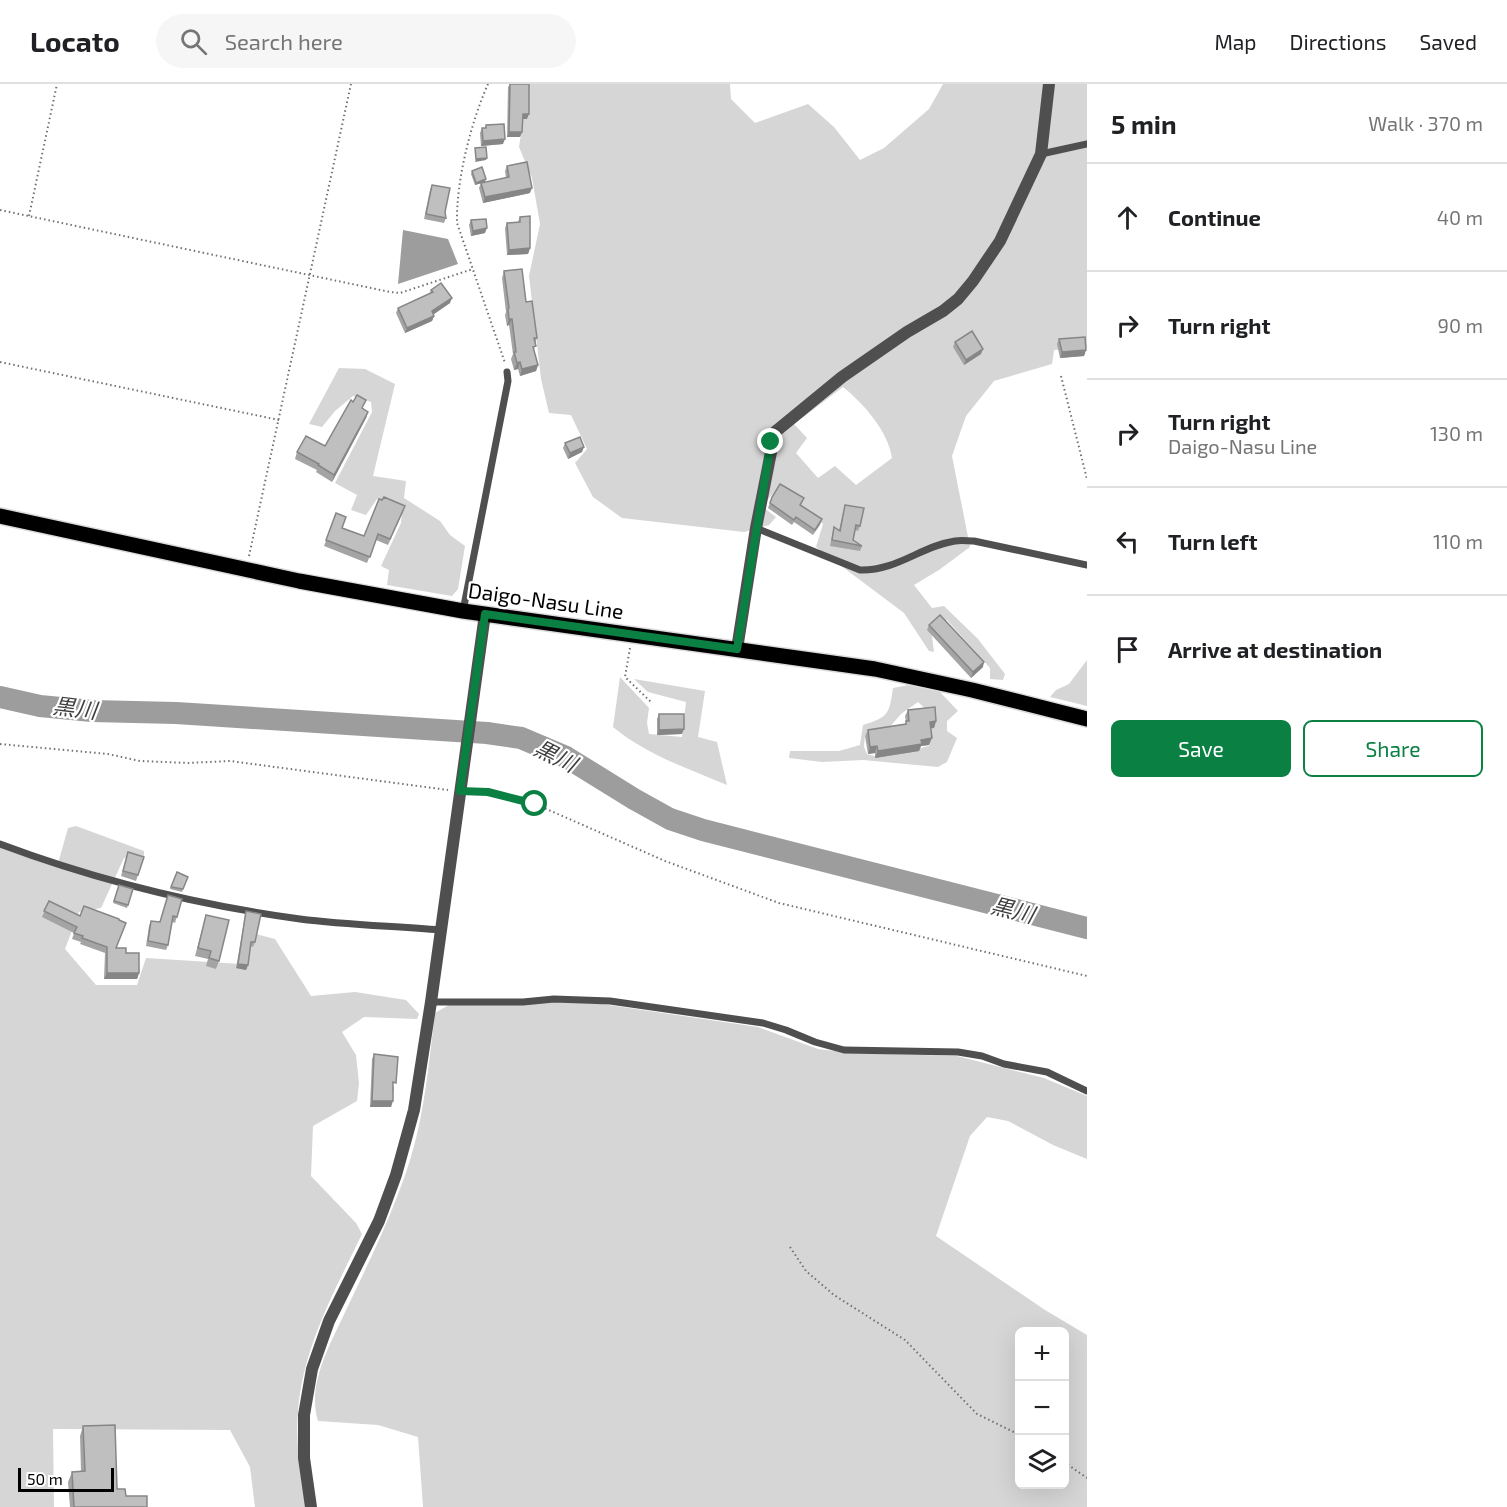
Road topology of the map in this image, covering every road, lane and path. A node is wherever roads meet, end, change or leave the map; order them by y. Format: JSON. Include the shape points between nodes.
{"nodes":[{"id":1,"x":57,"y":84,"type":"edge"},
{"id":2,"x":351,"y":84,"type":"edge"},
{"id":3,"x":488,"y":84,"type":"edge"},
{"id":4,"x":1049,"y":84,"type":"edge"},
{"id":5,"x":1087,"y":144,"type":"edge"},
{"id":6,"x":1041,"y":154,"type":"junction"},
{"id":7,"x":0,"y":210,"type":"edge"},
{"id":8,"x":29,"y":216,"type":"junction"},
{"id":9,"x":473,"y":269,"type":"junction"},
{"id":10,"x":310,"y":276,"type":"junction"},
{"id":11,"x":0,"y":362,"type":"edge"},
{"id":12,"x":507,"y":372,"type":"joint"},
{"id":13,"x":1061,"y":376,"type":"dead end"},
{"id":14,"x":279,"y":420,"type":"junction"},
{"id":15,"x":1087,"y":479,"type":"edge"},
{"id":16,"x":0,"y":516,"type":"edge"},
{"id":17,"x":756,"y":528,"type":"junction"},
{"id":18,"x":1087,"y":565,"type":"edge"},
{"id":19,"x":246,"y":569,"type":"junction"},
{"id":20,"x":463,"y":611,"type":"junction"},
{"id":21,"x":485,"y":614,"type":"junction"},
{"id":22,"x":632,"y":633,"type":"junction"},
{"id":23,"x":737,"y":649,"type":"junction"},
{"id":24,"x":652,"y":703,"type":"dead end"},
{"id":25,"x":1087,"y":718,"type":"edge"},
{"id":26,"x":0,"y":744,"type":"edge"},
{"id":27,"x":461,"y":788,"type":"junction"},
{"id":28,"x":0,"y":844,"type":"edge"},
{"id":29,"x":440,"y":930,"type":"junction"},
{"id":30,"x":1087,"y":975,"type":"edge"},
{"id":31,"x":431,"y":1002,"type":"junction"},
{"id":32,"x":1087,"y":1091,"type":"edge"},
{"id":33,"x":790,"y":1248,"type":"dead end"},
{"id":34,"x":1018,"y":1435,"type":"edge"},
{"id":35,"x":1069,"y":1465,"type":"edge"},
{"id":36,"x":1087,"y":1478,"type":"edge"},
{"id":37,"x":311,"y":1507,"type":"edge"}],
"edges":[{"from":1,"to":8,"type":"path"},
{"from":2,"to":10,"type":"path"},
{"from":3,"to":9,"type":"path","via":[[472,126],[457,213]]},
{"from":4,"to":6,"type":"street"},
{"from":5,"to":6,"type":"lane"},
{"from":6,"to":17,"type":"street","via":[[1000,242],[958,299],[842,377],[775,432]]},
{"from":7,"to":8,"type":"path"},
{"from":8,"to":10,"type":"path"},
{"from":9,"to":10,"type":"path","via":[[400,293]]},
{"from":9,"to":12,"type":"path"},
{"from":10,"to":14,"type":"path"},
{"from":11,"to":14,"type":"path"},
{"from":12,"to":20,"type":"lane"},
{"from":13,"to":15,"type":"path"},
{"from":14,"to":19,"type":"path"},
{"from":16,"to":19,"type":"main road","name":"Daigo-Nasu Line"},
{"from":17,"to":18,"type":"lane","via":[[860,570],[890,567],[956,540]]},
{"from":17,"to":23,"type":"street"},
{"from":19,"to":20,"type":"main road","name":"Daigo-Nasu Line"},
{"from":20,"to":21,"type":"main road","name":"Daigo-Nasu Line"},
{"from":21,"to":22,"type":"main road","name":"Daigo-Nasu Line"},
{"from":21,"to":27,"type":"street"},
{"from":22,"to":23,"type":"main road","name":"Daigo-Nasu Line"},
{"from":22,"to":24,"type":"path","via":[[626,677]]},
{"from":23,"to":25,"type":"main road","name":"Daigo-Nasu Line","via":[[875,669]]},
{"from":26,"to":27,"type":"path","via":[[108,753],[140,760],[230,761]]},
{"from":27,"to":29,"type":"street"},
{"from":27,"to":30,"type":"path","via":[[535,804],[664,861],[779,903]]},
{"from":28,"to":29,"type":"lane","via":[[141,888],[251,911]]},
{"from":29,"to":31,"type":"street"},
{"from":31,"to":32,"type":"lane","via":[[554,999],[633,1004],[763,1023],[844,1050],[982,1056],[1047,1072]]},
{"from":31,"to":37,"type":"street","via":[[414,1110],[396,1174],[379,1221],[329,1321],[312,1369],[304,1415],[304,1458]]},
{"from":33,"to":34,"type":"path","via":[[806,1271],[834,1295],[905,1340],[977,1414]]},
{"from":35,"to":36,"type":"path"}]}
